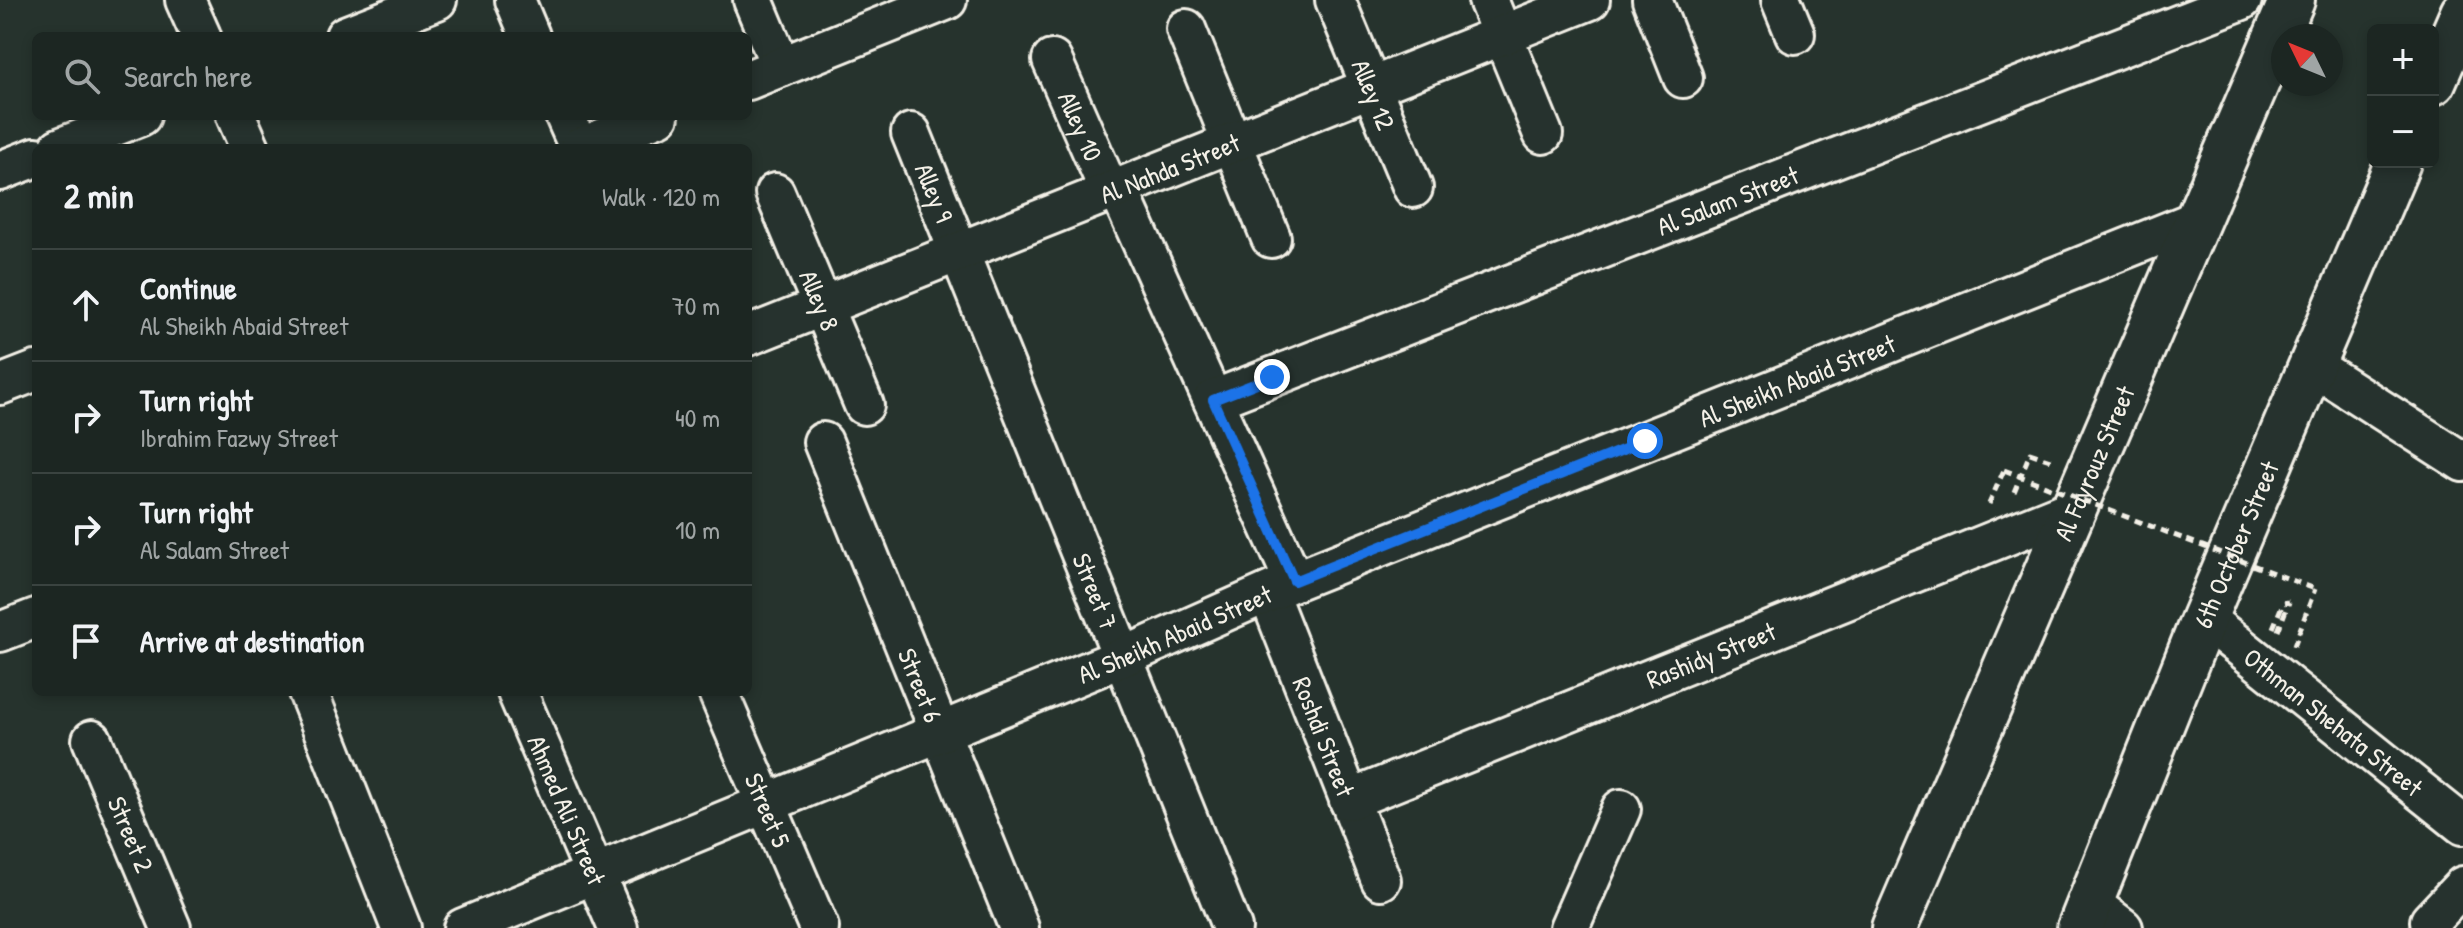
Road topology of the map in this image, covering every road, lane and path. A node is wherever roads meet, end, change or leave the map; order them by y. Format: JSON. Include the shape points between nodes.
{"nodes":[{"id":1,"x":185,"y":0,"type":"edge"},
{"id":2,"x":437,"y":0,"type":"edge"},
{"id":3,"x":515,"y":0,"type":"edge"},
{"id":4,"x":753,"y":0,"type":"edge"},
{"id":5,"x":947,"y":0,"type":"edge"},
{"id":6,"x":1335,"y":0,"type":"edge"},
{"id":7,"x":1488,"y":0,"type":"edge"},
{"id":8,"x":1590,"y":0,"type":"edge"},
{"id":9,"x":1652,"y":0,"type":"edge"},
{"id":10,"x":2242,"y":0,"type":"edge"},
{"id":11,"x":2292,"y":0,"type":"edge"},
{"id":12,"x":2463,"y":13,"type":"edge"},
{"id":13,"x":1186,"y":29,"type":"dead end"},
{"id":14,"x":199,"y":32,"type":"edge"},
{"id":15,"x":355,"y":32,"type":"edge"},
{"id":16,"x":528,"y":32,"type":"edge"},
{"id":17,"x":1502,"y":36,"type":"junction"},
{"id":18,"x":1052,"y":60,"type":"dead end"},
{"id":19,"x":2439,"y":68,"type":"edge"},
{"id":20,"x":764,"y":74,"type":"edge"},
{"id":21,"x":1683,"y":78,"type":"dead end"},
{"id":22,"x":1372,"y":88,"type":"junction"},
{"id":23,"x":131,"y":120,"type":"edge"},
{"id":24,"x":238,"y":120,"type":"edge"},
{"id":25,"x":567,"y":120,"type":"edge"},
{"id":26,"x":649,"y":120,"type":"edge"},
{"id":27,"x":911,"y":133,"type":"dead end"},
{"id":28,"x":1543,"y":134,"type":"dead end"},
{"id":29,"x":1232,"y":143,"type":"junction"},
{"id":30,"x":69,"y":144,"type":"edge"},
{"id":31,"x":248,"y":144,"type":"edge"},
{"id":32,"x":577,"y":144,"type":"edge"},
{"id":33,"x":589,"y":144,"type":"edge"},
{"id":34,"x":32,"y":159,"type":"edge"},
{"id":35,"x":2395,"y":168,"type":"edge"},
{"id":36,"x":0,"y":171,"type":"edge"},
{"id":37,"x":1413,"y":188,"type":"dead end"},
{"id":38,"x":1114,"y":190,"type":"junction"},
{"id":39,"x":775,"y":193,"type":"dead end"},
{"id":40,"x":2200,"y":219,"type":"junction"},
{"id":41,"x":1271,"y":238,"type":"dead end"},
{"id":42,"x":959,"y":253,"type":"junction"},
{"id":43,"x":823,"y":307,"type":"junction"},
{"id":44,"x":752,"y":334,"type":"edge"},
{"id":45,"x":2310,"y":364,"type":"junction"},
{"id":46,"x":32,"y":373,"type":"edge"},
{"id":47,"x":0,"y":385,"type":"edge"},
{"id":48,"x":1213,"y":400,"type":"junction"},
{"id":49,"x":864,"y":405,"type":"dead end"},
{"id":50,"x":823,"y":442,"type":"dead end"},
{"id":51,"x":2030,"y":453,"type":"dead end"},
{"id":52,"x":2463,"y":462,"type":"edge"},
{"id":53,"x":2009,"y":503,"type":"dead end"},
{"id":54,"x":2073,"y":509,"type":"junction"},
{"id":55,"x":1996,"y":512,"type":"dead end"},
{"id":56,"x":1281,"y":587,"type":"junction"},
{"id":57,"x":2289,"y":602,"type":"dead end"},
{"id":58,"x":2204,"y":618,"type":"junction"},
{"id":59,"x":32,"y":620,"type":"edge"},
{"id":60,"x":0,"y":632,"type":"edge"},
{"id":61,"x":2276,"y":636,"type":"dead end"},
{"id":62,"x":2291,"y":654,"type":"dead end"},
{"id":63,"x":1123,"y":657,"type":"junction"},
{"id":64,"x":310,"y":696,"type":"edge"},
{"id":65,"x":519,"y":696,"type":"edge"},
{"id":66,"x":720,"y":696,"type":"edge"},
{"id":67,"x":940,"y":732,"type":"junction"},
{"id":68,"x":92,"y":740,"type":"dead end"},
{"id":69,"x":1349,"y":800,"type":"junction"},
{"id":70,"x":766,"y":803,"type":"junction"},
{"id":71,"x":1621,"y":809,"type":"dead end"},
{"id":72,"x":2463,"y":825,"type":"edge"},
{"id":73,"x":596,"y":873,"type":"junction"},
{"id":74,"x":1381,"y":880,"type":"dead end"},
{"id":75,"x":2463,"y":886,"type":"edge"},
{"id":76,"x":2098,"y":920,"type":"edge"},
{"id":77,"x":2430,"y":921,"type":"dead end"},
{"id":78,"x":171,"y":928,"type":"edge"},
{"id":79,"x":401,"y":928,"type":"edge"},
{"id":80,"x":463,"y":928,"type":"edge"},
{"id":81,"x":618,"y":928,"type":"edge"},
{"id":82,"x":819,"y":928,"type":"edge"},
{"id":83,"x":1019,"y":928,"type":"edge"},
{"id":84,"x":1232,"y":928,"type":"edge"},
{"id":85,"x":1569,"y":928,"type":"edge"},
{"id":86,"x":1894,"y":928,"type":"edge"}],
"edges":[{"from":1,"to":14,"type":"street"},
{"from":2,"to":15,"type":"street"},
{"from":3,"to":16,"type":"street"},
{"from":4,"to":20,"type":"street"},
{"from":5,"to":20,"type":"street"},
{"from":6,"to":22,"type":"street","name":"Alley 12"},
{"from":7,"to":17,"type":"street"},
{"from":8,"to":17,"type":"street","name":"Al Nahda Street"},
{"from":9,"to":21,"type":"street"},
{"from":10,"to":48,"type":"street","name":"Al Salam Street"},
{"from":11,"to":40,"type":"main road","name":"Al Fayrouz Street"},
{"from":12,"to":19,"type":"main road"},
{"from":13,"to":29,"type":"street"},
{"from":17,"to":22,"type":"street","name":"Al Nahda Street"},
{"from":17,"to":28,"type":"street"},
{"from":18,"to":38,"type":"street","name":"Alley 10"},
{"from":22,"to":29,"type":"street","name":"Al Nahda Street"},
{"from":22,"to":37,"type":"street","name":"Alley 12"},
{"from":23,"to":30,"type":"street"},
{"from":24,"to":31,"type":"street"},
{"from":25,"to":32,"type":"street"},
{"from":26,"to":33,"type":"street"},
{"from":27,"to":42,"type":"street","name":"Alley 9"},
{"from":29,"to":38,"type":"street","name":"Al Nahda Street"},
{"from":29,"to":41,"type":"street"},
{"from":34,"to":36,"type":"street"},
{"from":35,"to":45,"type":"main road","name":"6th October Street"},
{"from":38,"to":42,"type":"street","name":"Al Nahda Street"},
{"from":38,"to":48,"type":"street","name":"Alley 10"},
{"from":39,"to":43,"type":"street","name":"Alley 8"},
{"from":40,"to":54,"type":"main road","name":"Al Fayrouz Street"},
{"from":40,"to":56,"type":"street","name":"Al Sheikh Abaid Street"},
{"from":42,"to":43,"type":"street","name":"Al Nahda Street"},
{"from":42,"to":63,"type":"street","name":"Street 7"},
{"from":43,"to":44,"type":"street","name":"Al Nahda Street"},
{"from":43,"to":49,"type":"street","name":"Alley 8"},
{"from":45,"to":52,"type":"street"},
{"from":45,"to":58,"type":"main road","name":"6th October Street"},
{"from":46,"to":47,"type":"street"},
{"from":48,"to":56,"type":"street","name":"Roshdi Street"},
{"from":50,"to":67,"type":"street","name":"Street 6"},
{"from":51,"to":53,"type":"path"},
{"from":54,"to":69,"type":"street","name":"Rashidy Street"},
{"from":54,"to":86,"type":"main road","name":"Al Fayrouz Street"},
{"from":55,"to":62,"type":"path","bridge":true,"via":[[1987,509],[2004,470],[2315,589]]},
{"from":56,"to":63,"type":"street","name":"Al Sheikh Abaid Street"},
{"from":56,"to":69,"type":"street","name":"Roshdi Street"},
{"from":57,"to":61,"type":"path"},
{"from":58,"to":72,"type":"street","name":"Othman Shehata Street"},
{"from":58,"to":76,"type":"main road","name":"6th October Street"},
{"from":59,"to":60,"type":"street"},
{"from":63,"to":67,"type":"street","name":"Al Sheikh Abaid Street"},
{"from":63,"to":84,"type":"street","name":"Street 7"},
{"from":64,"to":79,"type":"street"},
{"from":65,"to":73,"type":"street","name":"Ahmed Ali Street"},
{"from":66,"to":70,"type":"street","name":"Street 5"},
{"from":67,"to":70,"type":"street","name":"Al Sheikh Abaid Street"},
{"from":67,"to":83,"type":"street","name":"Street 6"},
{"from":68,"to":78,"type":"street","name":"Street 2"},
{"from":69,"to":74,"type":"street","name":"Roshdi Street"},
{"from":70,"to":73,"type":"street","name":"Al Sheikh Abaid Street"},
{"from":70,"to":82,"type":"street","name":"Street 5"},
{"from":71,"to":85,"type":"street"},
{"from":73,"to":80,"type":"street","name":"Al Sheikh Abaid Street"},
{"from":73,"to":81,"type":"street","name":"Ahmed Ali Street"},
{"from":75,"to":77,"type":"street"}]}
